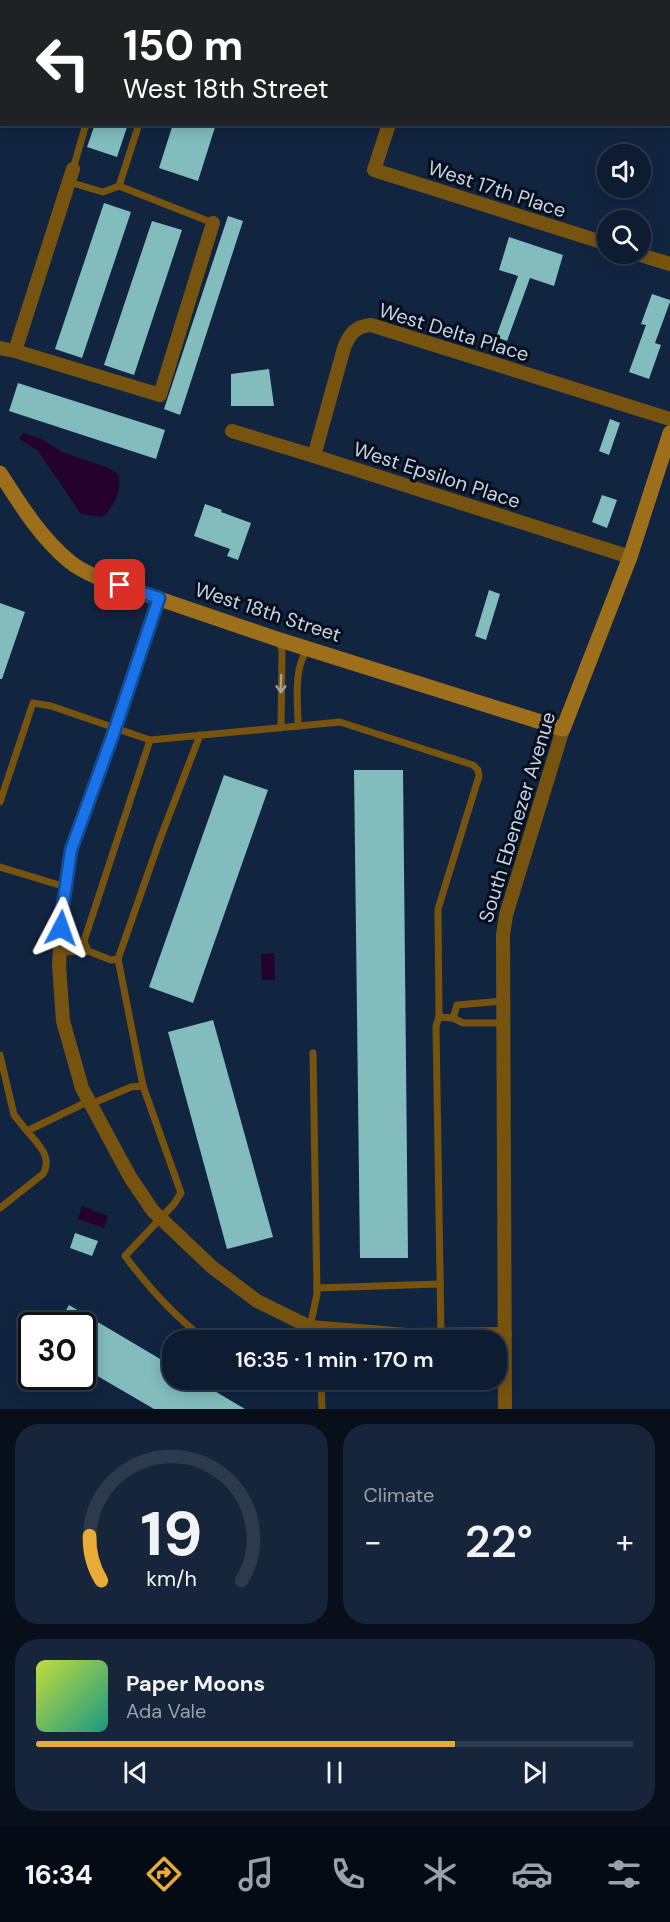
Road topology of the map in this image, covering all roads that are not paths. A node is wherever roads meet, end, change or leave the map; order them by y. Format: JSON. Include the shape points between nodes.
{"nodes":[{"id":1,"x":85,"y":126,"type":"edge"},
{"id":2,"x":138,"y":126,"type":"edge"},
{"id":3,"x":388,"y":126,"type":"edge"},
{"id":4,"x":71,"y":176,"type":"junction"},
{"id":5,"x":119,"y":186,"type":"junction"},
{"id":6,"x":213,"y":223,"type":"joint"},
{"id":7,"x":597,"y":241,"type":"edge"},
{"id":8,"x":651,"y":258,"type":"edge"},
{"id":9,"x":670,"y":264,"type":"edge"},
{"id":10,"x":0,"y":348,"type":"edge"},
{"id":11,"x":15,"y":351,"type":"junction"},
{"id":12,"x":670,"y":419,"type":"edge"},
{"id":13,"x":232,"y":431,"type":"dead end"},
{"id":14,"x":670,"y":434,"type":"edge"},
{"id":15,"x":314,"y":456,"type":"junction"},
{"id":16,"x":2,"y":480,"type":"edge"},
{"id":17,"x":630,"y":557,"type":"junction"},
{"id":18,"x":159,"y":598,"type":"junction"},
{"id":19,"x":280,"y":640,"type":"junction"},
{"id":20,"x":308,"y":648,"type":"junction"},
{"id":21,"x":298,"y":726,"type":"junction"},
{"id":22,"x":281,"y":728,"type":"junction"},
{"id":23,"x":115,"y":729,"type":"junction"},
{"id":24,"x":564,"y":729,"type":"junction"},
{"id":25,"x":200,"y":735,"type":"junction"},
{"id":26,"x":150,"y":740,"type":"junction"},
{"id":27,"x":0,"y":802,"type":"edge"},
{"id":28,"x":0,"y":867,"type":"edge"},
{"id":29,"x":66,"y":887,"type":"junction"},
{"id":30,"x":88,"y":951,"type":"junction"},
{"id":31,"x":60,"y":952,"type":"junction"},
{"id":32,"x":118,"y":959,"type":"junction"},
{"id":33,"x":503,"y":1001,"type":"junction"},
{"id":34,"x":439,"y":1017,"type":"junction"},
{"id":35,"x":453,"y":1018,"type":"junction"},
{"id":36,"x":503,"y":1023,"type":"junction"},
{"id":37,"x":313,"y":1053,"type":"dead end"},
{"id":38,"x":0,"y":1055,"type":"edge"},
{"id":39,"x":143,"y":1086,"type":"junction"},
{"id":40,"x":90,"y":1102,"type":"junction"},
{"id":41,"x":27,"y":1131,"type":"junction"},
{"id":42,"x":0,"y":1208,"type":"edge"},
{"id":43,"x":160,"y":1218,"type":"junction"},
{"id":44,"x":440,"y":1284,"type":"junction"},
{"id":45,"x":317,"y":1288,"type":"junction"},
{"id":46,"x":194,"y":1330,"type":"edge"},
{"id":47,"x":304,"y":1330,"type":"edge"},
{"id":48,"x":311,"y":1330,"type":"edge"},
{"id":49,"x":441,"y":1330,"type":"edge"},
{"id":50,"x":505,"y":1330,"type":"edge"},
{"id":51,"x":321,"y":1390,"type":"edge"},
{"id":52,"x":505,"y":1390,"type":"edge"},
{"id":53,"x":322,"y":1409,"type":"edge"},
{"id":54,"x":505,"y":1409,"type":"edge"}],
"edges":[{"from":1,"to":4,"type":"lane"},
{"from":2,"to":5,"type":"lane"},
{"from":3,"to":7,"type":"street","name":"West 17th Place","via":[[374,170]]},
{"from":4,"to":5,"type":"lane","via":[[103,192]]},
{"from":4,"to":11,"type":"street"},
{"from":5,"to":6,"type":"lane"},
{"from":6,"to":11,"type":"street","via":[[160,395]]},
{"from":8,"to":9,"type":"street"},
{"from":10,"to":11,"type":"street"},
{"from":12,"to":15,"type":"street","name":"West Delta Place","via":[[371,324],[350,334]]},
{"from":13,"to":15,"type":"street","name":"West Epsilon Place"},
{"from":14,"to":17,"type":"street","name":"South Ebenezer Avenue"},
{"from":15,"to":17,"type":"street","name":"West Epsilon Place"},
{"from":16,"to":18,"type":"street","name":"West 18th Street","via":[[69,562],[101,579]]},
{"from":17,"to":24,"type":"street","name":"South Ebenezer Avenue"},
{"from":18,"to":19,"type":"street","name":"West 18th Street"},
{"from":18,"to":23,"type":"street"},
{"from":19,"to":20,"type":"street","name":"West 18th Street"},
{"from":19,"to":22,"type":"lane","one_way":true},
{"from":20,"to":21,"type":"lane","via":[[299,669]]},
{"from":20,"to":24,"type":"street","name":"West 18th Street"},
{"from":21,"to":22,"type":"lane"},
{"from":21,"to":34,"type":"lane","via":[[340,722],[478,770],[438,909]]},
{"from":22,"to":25,"type":"lane"},
{"from":23,"to":26,"type":"lane"},
{"from":23,"to":27,"type":"lane","via":[[33,703]]},
{"from":23,"to":29,"type":"street","via":[[71,850]]},
{"from":24,"to":33,"type":"street","name":"South Ebenezer Avenue","via":[[506,915],[502,935]]},
{"from":25,"to":26,"type":"lane"},
{"from":25,"to":32,"type":"lane"},
{"from":26,"to":30,"type":"lane","via":[[84,941]]},
{"from":28,"to":29,"type":"lane"},
{"from":29,"to":31,"type":"street"},
{"from":30,"to":31,"type":"lane"},
{"from":30,"to":32,"type":"lane"},
{"from":31,"to":40,"type":"street","via":[[63,1021],[82,1088]]},
{"from":32,"to":39,"type":"lane"},
{"from":33,"to":35,"type":"lane","via":[[457,1005]]},
{"from":33,"to":36,"type":"street","name":"South Ebenezer Avenue"},
{"from":34,"to":35,"type":"lane"},
{"from":34,"to":44,"type":"lane","via":[[436,1026]]},
{"from":35,"to":36,"type":"lane","via":[[463,1023]]},
{"from":36,"to":50,"type":"street","name":"South Ebenezer Avenue"},
{"from":37,"to":45,"type":"lane"},
{"from":38,"to":41,"type":"lane","via":[[14,1115]]},
{"from":39,"to":40,"type":"lane"},
{"from":39,"to":43,"type":"lane","via":[[181,1193]]},
{"from":40,"to":41,"type":"lane"},
{"from":40,"to":43,"type":"street","via":[[130,1176]]},
{"from":41,"to":42,"type":"lane","via":[[47,1157],[47,1167]]},
{"from":43,"to":46,"type":"lane","via":[[125,1256],[171,1311]]},
{"from":43,"to":47,"type":"street","via":[[212,1267]]},
{"from":44,"to":45,"type":"lane"},
{"from":44,"to":49,"type":"lane"},
{"from":45,"to":48,"type":"lane"},
{"from":51,"to":53,"type":"lane"},
{"from":52,"to":54,"type":"street","name":"South Ebenezer Avenue"}]}
